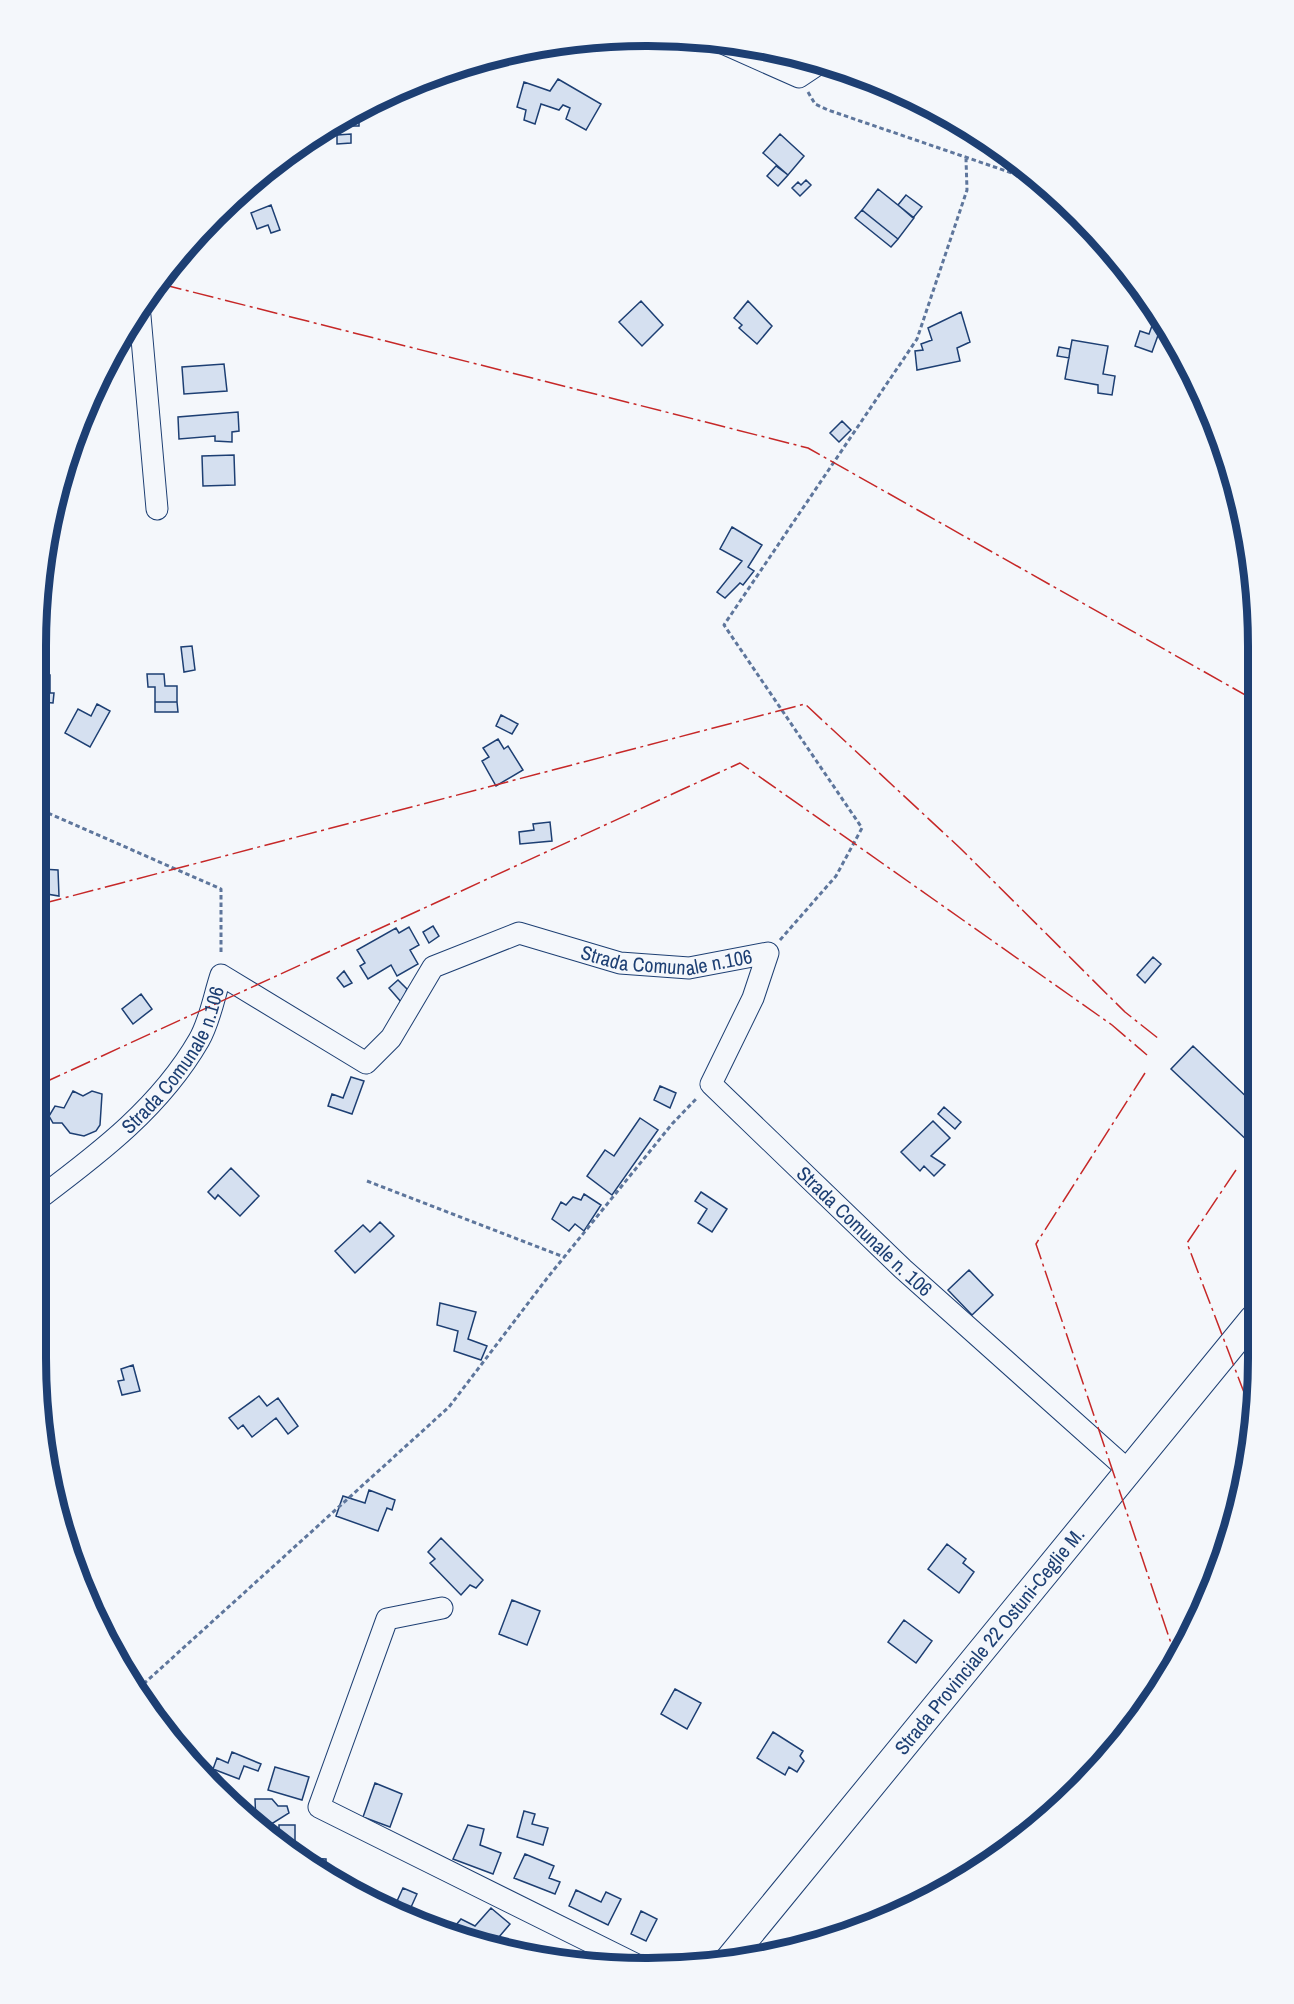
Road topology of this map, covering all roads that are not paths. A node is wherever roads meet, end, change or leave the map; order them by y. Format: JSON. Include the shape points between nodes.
{"nodes":[{"id":1,"x":752,"y":56,"type":"edge"},
{"id":2,"x":810,"y":69,"type":"edge"},
{"id":3,"x":141,"y":325,"type":"edge"},
{"id":4,"x":157,"y":509,"type":"dead end"},
{"id":5,"x":711,"y":1084,"type":"joint"},
{"id":6,"x":46,"y":1193,"type":"edge"},
{"id":7,"x":1248,"y":1325,"type":"edge"},
{"id":8,"x":1130,"y":1472,"type":"junction"},
{"id":9,"x":442,"y":1608,"type":"dead end"},
{"id":10,"x":737,"y":1950,"type":"edge"},
{"id":11,"x":620,"y":1957,"type":"edge"}],
"edges":[{"from":1,"to":2,"type":"street","via":[[799,77]]},
{"from":3,"to":4,"type":"street"},
{"from":5,"to":6,"type":"street","name":"Strada Comunale n.106","via":[[753,998],[768,953],[689,968],[620,963],[519,933],[433,967],[390,1038],[366,1063],[221,975],[200,1038],[172,1081],[140,1117]]},
{"from":5,"to":8,"type":"street","name":"Strada Comunale n. 106","via":[[903,1269]]},
{"from":7,"to":8,"type":"main road","name":"Strada Provinciale 22 Ostuni-Ceglie M."},
{"from":8,"to":10,"type":"main road","name":"Strada Provinciale 22 Ostuni-Ceglie M."},
{"from":9,"to":11,"type":"street","via":[[387,1619],[319,1807]]}]}
